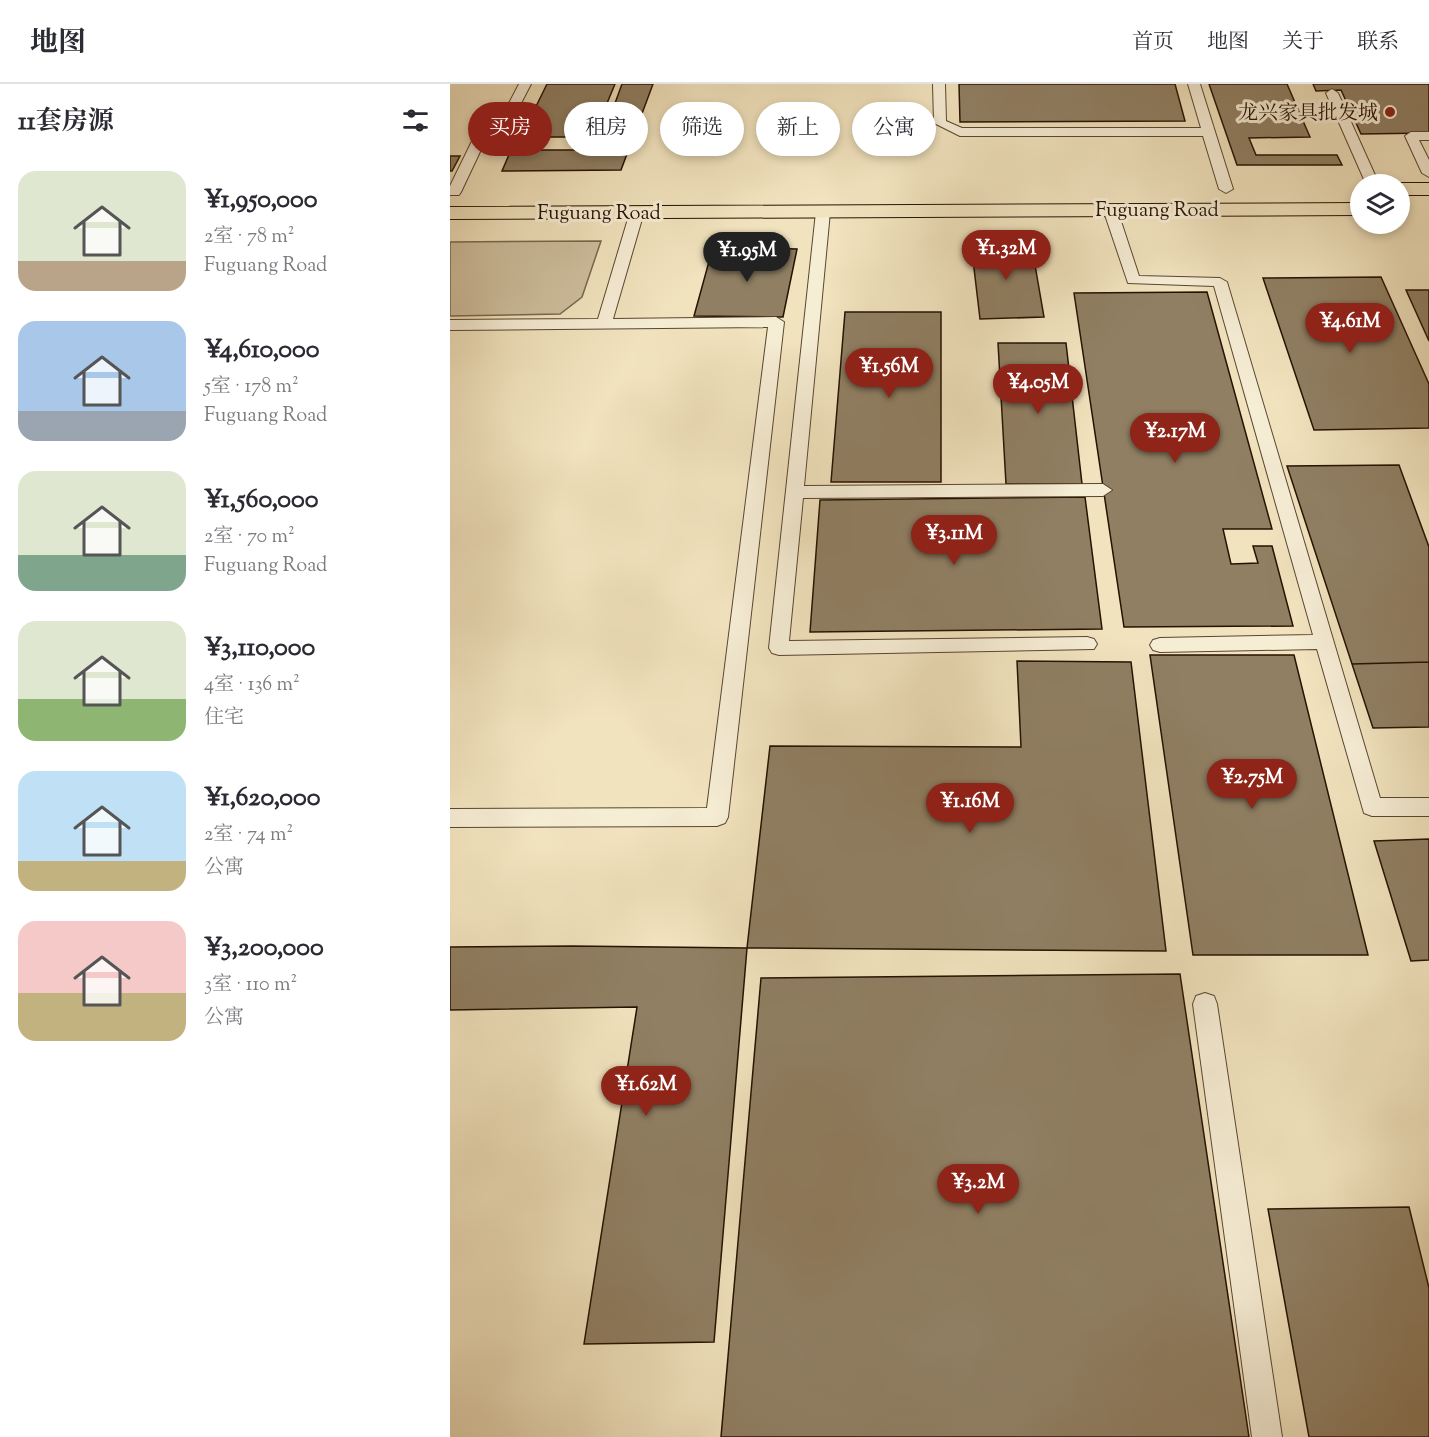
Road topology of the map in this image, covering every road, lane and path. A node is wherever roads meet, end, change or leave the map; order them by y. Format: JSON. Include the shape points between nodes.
{"nodes":[{"id":1,"x":525,"y":84,"type":"edge"},
{"id":2,"x":939,"y":84,"type":"edge"},
{"id":3,"x":1194,"y":84,"type":"edge"},
{"id":4,"x":1332,"y":93,"type":"dead end"},
{"id":5,"x":1209,"y":132,"type":"junction"},
{"id":6,"x":1429,"y":136,"type":"edge"},
{"id":7,"x":1429,"y":173,"type":"edge"},
{"id":8,"x":1368,"y":174,"type":"edge"},
{"id":9,"x":1203,"y":189,"type":"dead end"},
{"id":10,"x":1226,"y":189,"type":"junction"},
{"id":11,"x":1249,"y":189,"type":"dead end"},
{"id":12,"x":1327,"y":189,"type":"dead end"},
{"id":13,"x":1350,"y":189,"type":"edge"},
{"id":14,"x":1410,"y":189,"type":"edge"},
{"id":15,"x":1429,"y":189,"type":"edge"},
{"id":16,"x":477,"y":192,"type":"dead end"},
{"id":17,"x":1112,"y":196,"type":"junction"},
{"id":18,"x":451,"y":199,"type":"edge"},
{"id":19,"x":1350,"y":208,"type":"edge"},
{"id":20,"x":1410,"y":209,"type":"edge"},
{"id":21,"x":1429,"y":209,"type":"edge"},
{"id":22,"x":637,"y":212,"type":"junction"},
{"id":23,"x":823,"y":212,"type":"junction"},
{"id":24,"x":604,"y":323,"type":"junction"},
{"id":25,"x":450,"y":325,"type":"edge"},
{"id":26,"x":1103,"y":490,"type":"dead end"},
{"id":27,"x":795,"y":492,"type":"junction"},
{"id":28,"x":1324,"y":642,"type":"junction"},
{"id":29,"x":1087,"y":644,"type":"dead end"},
{"id":30,"x":1160,"y":645,"type":"dead end"},
{"id":31,"x":1429,"y":807,"type":"edge"},
{"id":32,"x":450,"y":818,"type":"edge"},
{"id":33,"x":1205,"y":1004,"type":"dead end"},
{"id":34,"x":1268,"y":1437,"type":"edge"}],
"edges":[{"from":1,"to":18,"type":"lane","via":[[499,134],[481,135]]},
{"from":2,"to":5,"type":"lane","via":[[940,123],[960,132]]},
{"from":3,"to":5,"type":"lane"},
{"from":4,"to":8,"type":"lane"},
{"from":5,"to":10,"type":"lane"},
{"from":6,"to":7,"type":"lane","via":[[1411,136]]},
{"from":9,"to":10,"type":"main road","name":"Fuguang Road"},
{"from":10,"to":11,"type":"main road","name":"Fuguang Road"},
{"from":12,"to":13,"type":"main road"},
{"from":14,"to":15,"type":"main road"},
{"from":16,"to":18,"type":"main road"},
{"from":17,"to":19,"type":"main road","name":"Fuguang Road"},
{"from":17,"to":23,"type":"main road","name":"Fuguang Road"},
{"from":17,"to":28,"type":"lane","via":[[1133,280],[1220,282]]},
{"from":18,"to":22,"type":"main road","name":"Fuguang Road"},
{"from":20,"to":21,"type":"main road"},
{"from":22,"to":23,"type":"main road","name":"Fuguang Road"},
{"from":22,"to":24,"type":"lane"},
{"from":23,"to":27,"type":"lane"},
{"from":24,"to":25,"type":"lane"},
{"from":24,"to":32,"type":"lane","via":[[776,322],[717,817]]},
{"from":26,"to":27,"type":"lane"},
{"from":27,"to":29,"type":"lane","via":[[779,648]]},
{"from":28,"to":30,"type":"lane"},
{"from":28,"to":31,"type":"lane","via":[[1372,807]]},
{"from":33,"to":34,"type":"lane"}]}
